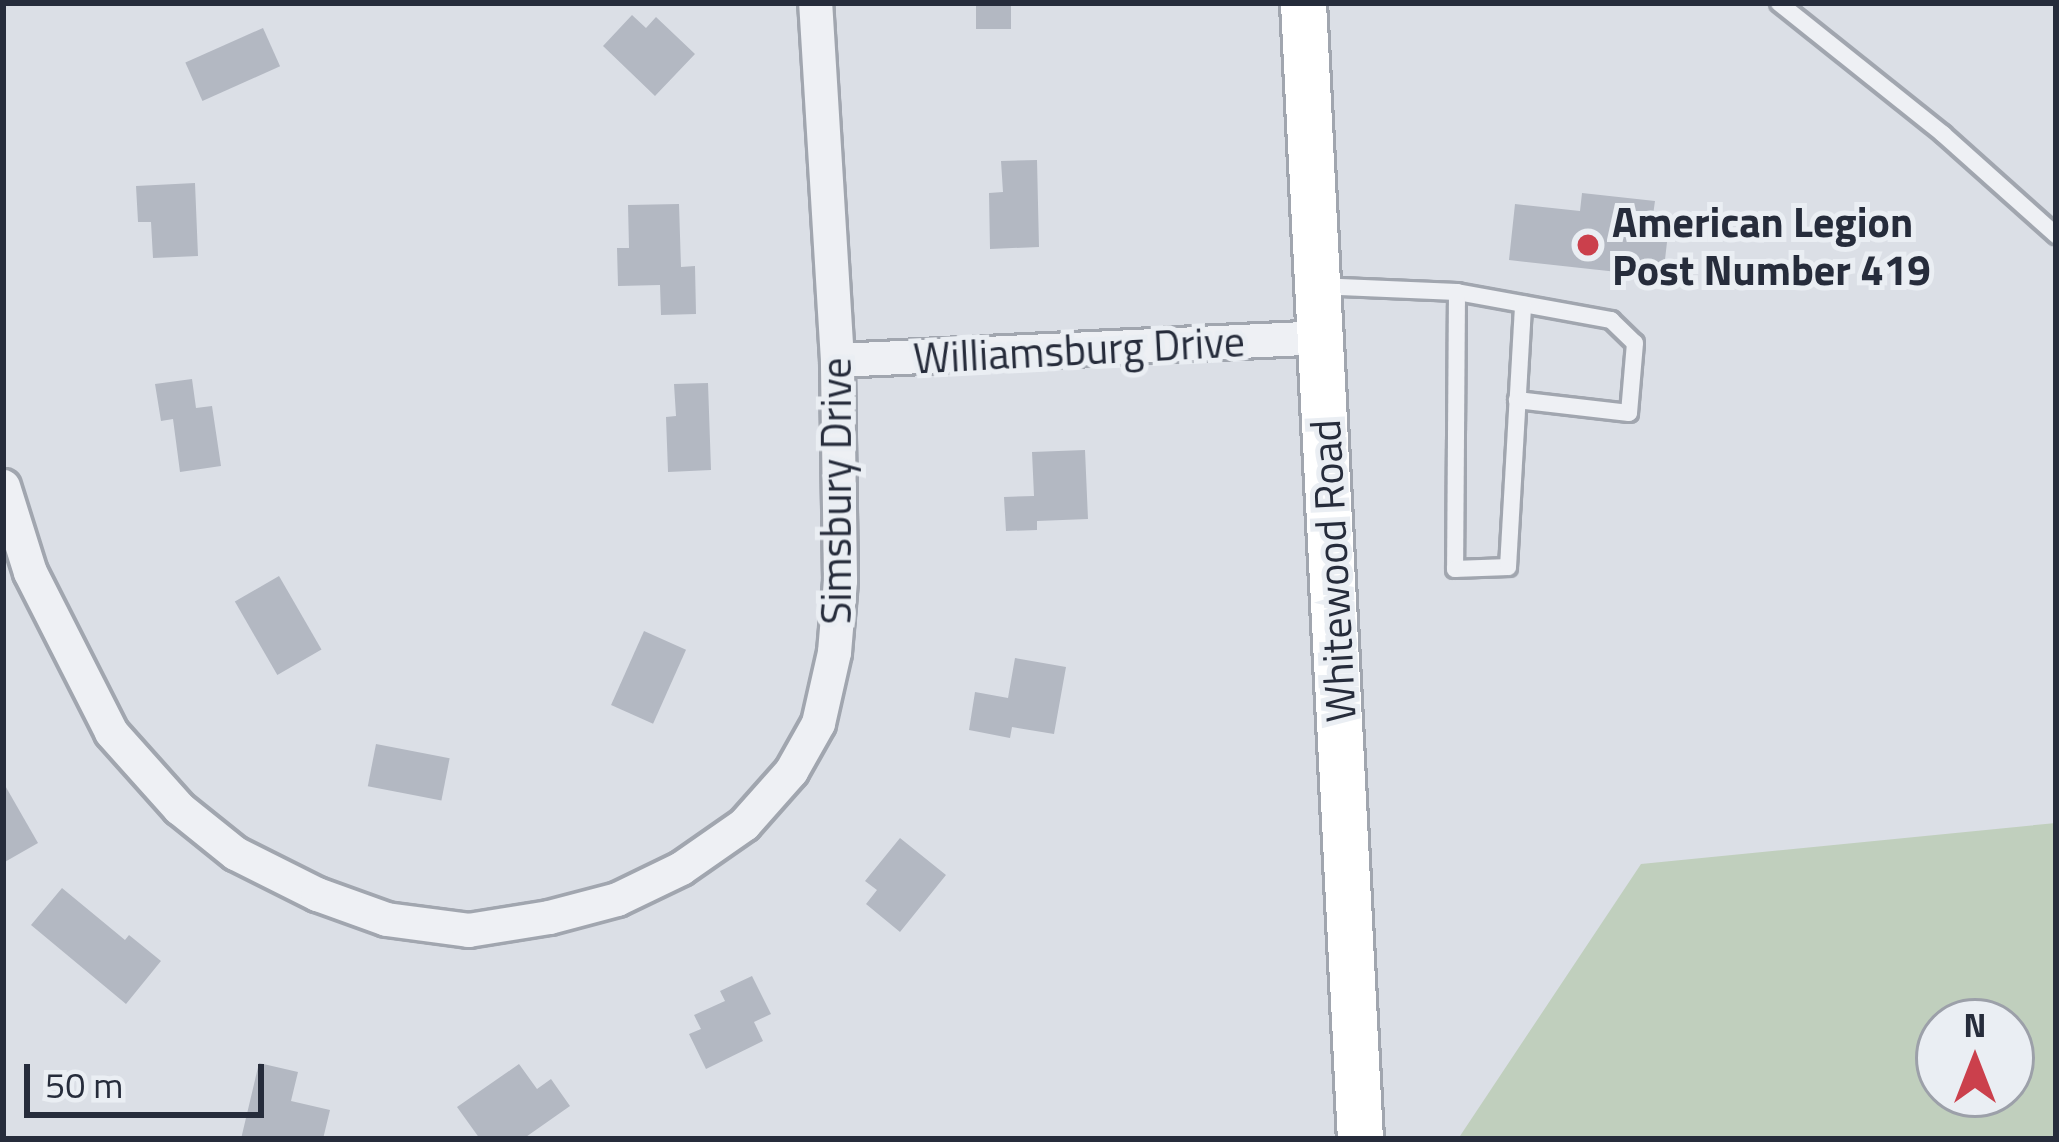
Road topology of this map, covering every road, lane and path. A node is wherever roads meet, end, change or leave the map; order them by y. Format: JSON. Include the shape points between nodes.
{"nodes":[{"id":1,"x":815,"y":3,"type":"edge"},
{"id":2,"x":1303,"y":3,"type":"edge"},
{"id":3,"x":1780,"y":3,"type":"edge"},
{"id":4,"x":2056,"y":235,"type":"edge"},
{"id":5,"x":1316,"y":286,"type":"junction"},
{"id":6,"x":1456,"y":292,"type":"junction"},
{"id":7,"x":1523,"y":304,"type":"junction"},
{"id":8,"x":1320,"y":338,"type":"junction"},
{"id":9,"x":837,"y":360,"type":"junction"},
{"id":10,"x":1517,"y":400,"type":"junction"},
{"id":11,"x":3,"y":486,"type":"edge"},
{"id":12,"x":1360,"y":1139,"type":"edge"}],
"edges":[{"from":1,"to":9,"type":"street","name":"Simsbury Drive"},
{"from":2,"to":5,"type":"street","name":"Whitewood Road"},
{"from":3,"to":4,"type":"lane"},
{"from":5,"to":6,"type":"lane"},
{"from":5,"to":8,"type":"street","name":"Whitewood Road"},
{"from":6,"to":7,"type":"lane"},
{"from":6,"to":10,"type":"lane","via":[[1455,569],[1508,567]]},
{"from":7,"to":10,"type":"lane"},
{"from":7,"to":10,"type":"lane","via":[[1611,320],[1635,343],[1629,413]]},
{"from":8,"to":9,"type":"street","name":"Williamsburg Drive"},
{"from":8,"to":12,"type":"street","name":"Whitewood Road"},
{"from":9,"to":11,"type":"street","name":"Simsbury Drive","via":[[840,580],[833,652],[818,723],[791,772],[745,824],[660,878],[617,899],[468,930],[386,919],[316,894],[236,853],[179,808],[111,732],[72,663],[30,572]]}]}
